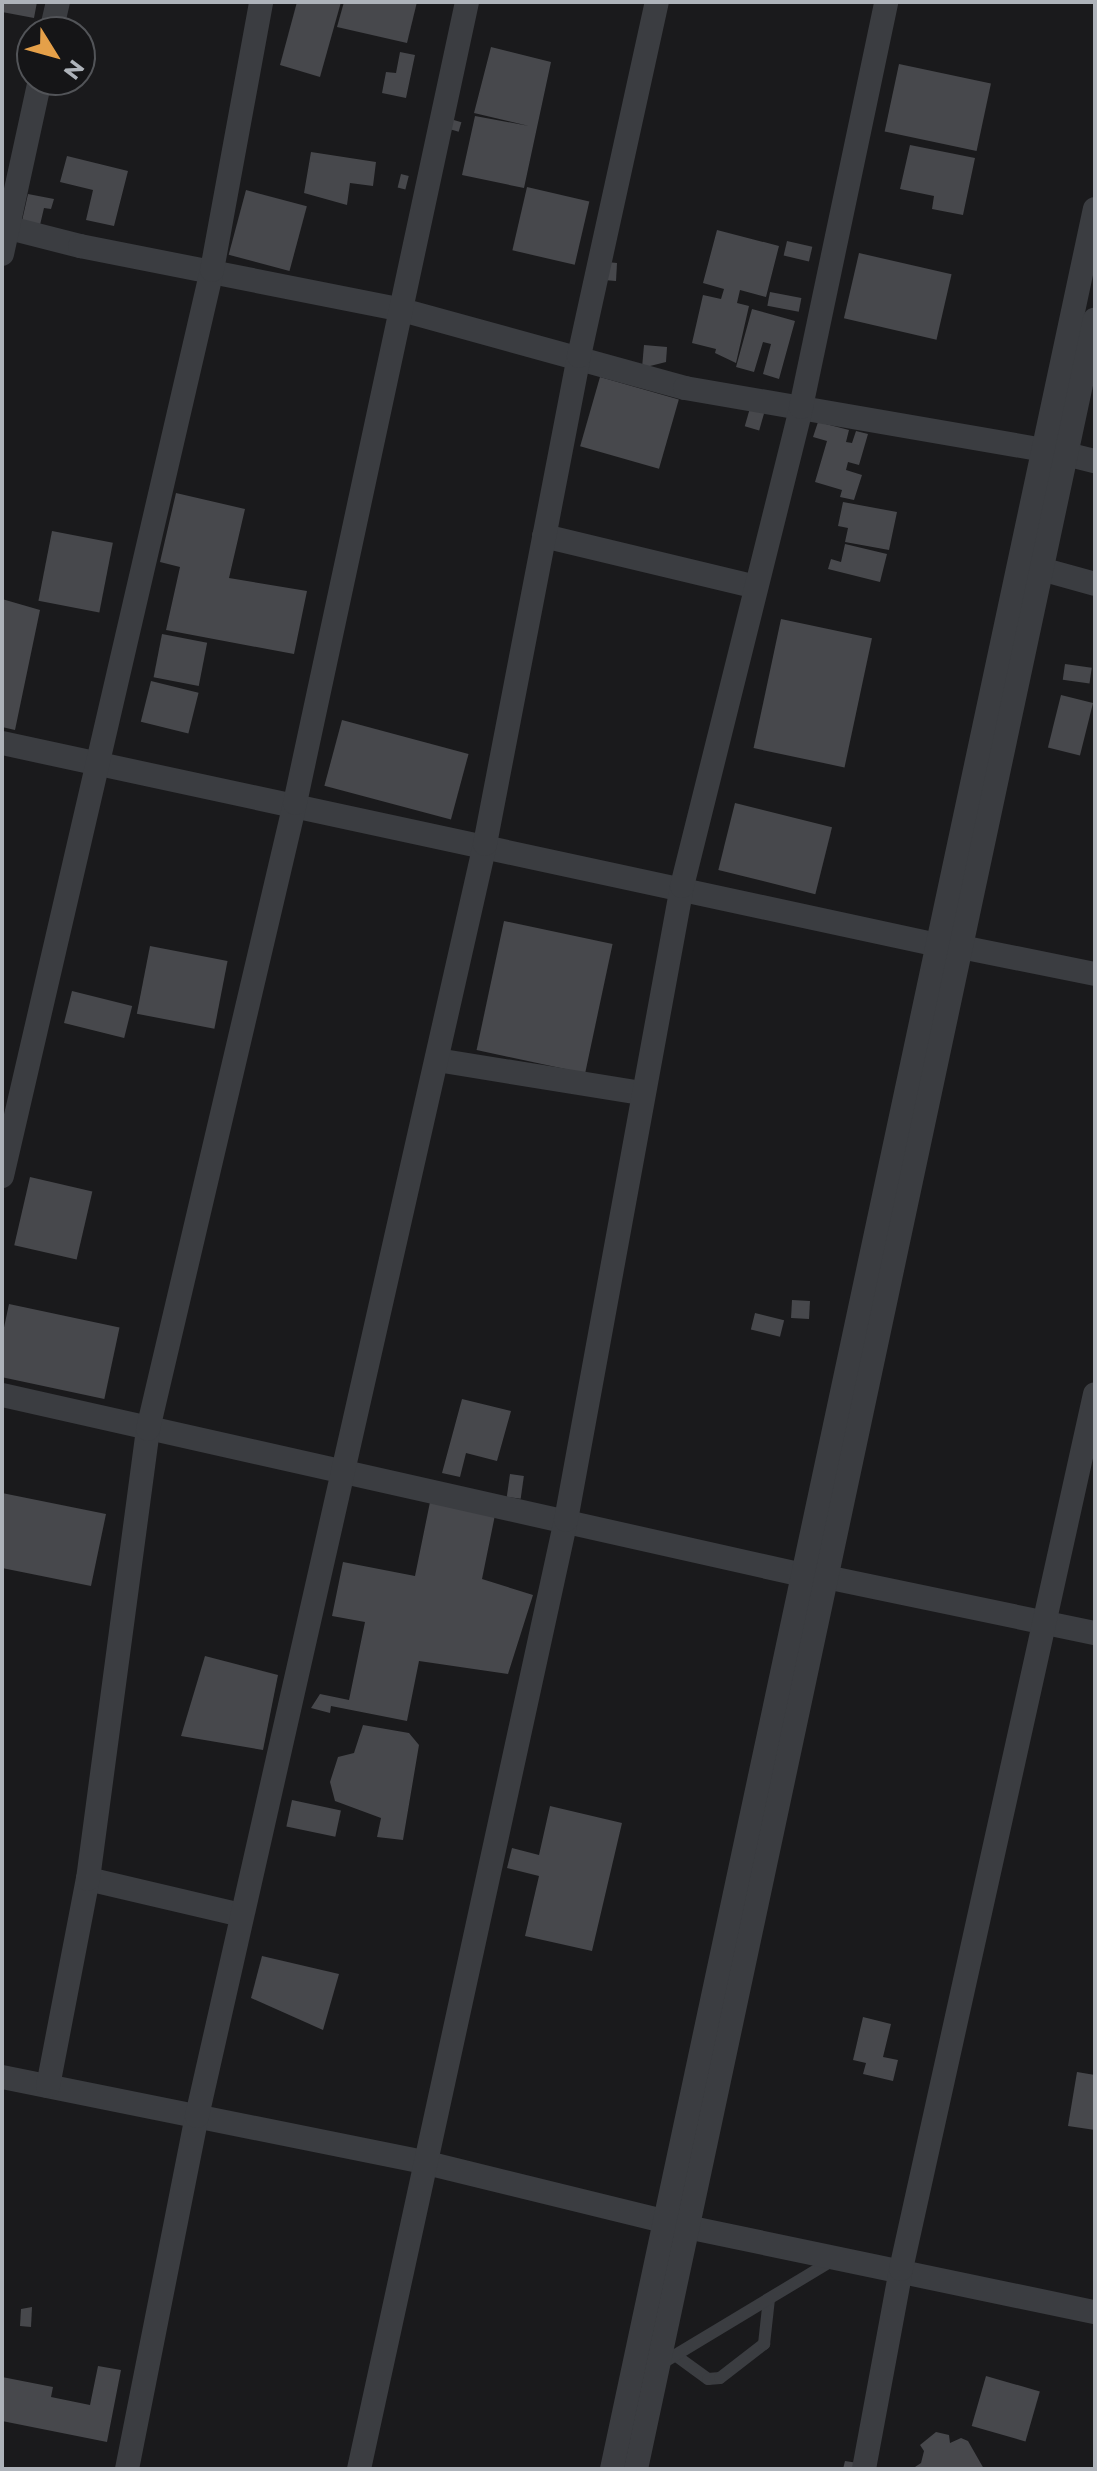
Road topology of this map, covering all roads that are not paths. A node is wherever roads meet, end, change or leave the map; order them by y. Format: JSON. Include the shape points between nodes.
{"nodes":[{"id":1,"x":261,"y":2,"type":"edge"},
{"id":2,"x":467,"y":2,"type":"edge"},
{"id":3,"x":657,"y":2,"type":"edge"},
{"id":4,"x":886,"y":2,"type":"edge"},
{"id":5,"x":36,"y":96,"type":"edge"},
{"id":6,"x":1095,"y":209,"type":"edge"},
{"id":7,"x":5,"y":226,"type":"edge"},
{"id":8,"x":2,"y":254,"type":"edge"},
{"id":9,"x":212,"y":270,"type":"junction"},
{"id":10,"x":402,"y":310,"type":"junction"},
{"id":11,"x":1095,"y":319,"type":"edge"},
{"id":12,"x":579,"y":356,"type":"junction"},
{"id":13,"x":801,"y":407,"type":"junction"},
{"id":14,"x":1055,"y":452,"type":"junction"},
{"id":15,"x":1095,"y":461,"type":"edge"},
{"id":16,"x":544,"y":536,"type":"junction"},
{"id":17,"x":1041,"y":569,"type":"junction"},
{"id":18,"x":1095,"y":584,"type":"edge"},
{"id":19,"x":756,"y":587,"type":"junction"},
{"id":20,"x":2,"y":743,"type":"edge"},
{"id":21,"x":102,"y":762,"type":"junction"},
{"id":22,"x":295,"y":803,"type":"junction"},
{"id":23,"x":485,"y":844,"type":"junction"},
{"id":24,"x":682,"y":886,"type":"junction"},
{"id":25,"x":949,"y":946,"type":"junction"},
{"id":26,"x":1095,"y":974,"type":"edge"},
{"id":27,"x":437,"y":1060,"type":"junction"},
{"id":28,"x":640,"y":1093,"type":"junction"},
{"id":29,"x":2,"y":1176,"type":"edge"},
{"id":30,"x":1095,"y":1394,"type":"edge"},
{"id":31,"x":2,"y":1395,"type":"edge"},
{"id":32,"x":148,"y":1429,"type":"junction"},
{"id":33,"x":343,"y":1473,"type":"junction"},
{"id":34,"x":566,"y":1520,"type":"junction"},
{"id":35,"x":814,"y":1576,"type":"junction"},
{"id":36,"x":1045,"y":1622,"type":"junction"},
{"id":37,"x":1095,"y":1633,"type":"edge"},
{"id":38,"x":88,"y":1879,"type":"junction"},
{"id":39,"x":242,"y":1915,"type":"junction"},
{"id":40,"x":2,"y":2077,"type":"edge"},
{"id":41,"x":48,"y":2086,"type":"junction"},
{"id":42,"x":197,"y":2116,"type":"junction"},
{"id":43,"x":427,"y":2163,"type":"junction"},
{"id":44,"x":676,"y":2224,"type":"junction"},
{"id":45,"x":841,"y":2255,"type":"junction"},
{"id":46,"x":901,"y":2269,"type":"junction"},
{"id":47,"x":769,"y":2299,"type":"junction"},
{"id":48,"x":1095,"y":2312,"type":"edge"},
{"id":49,"x":667,"y":2360,"type":"junction"},
{"id":50,"x":127,"y":2469,"type":"edge"},
{"id":51,"x":359,"y":2469,"type":"edge"},
{"id":52,"x":612,"y":2469,"type":"edge"},
{"id":53,"x":636,"y":2469,"type":"edge"},
{"id":54,"x":864,"y":2469,"type":"edge"}],
"edges":[{"from":1,"to":9,"type":"street"},
{"from":2,"to":10,"type":"street"},
{"from":3,"to":12,"type":"street"},
{"from":4,"to":13,"type":"street"},
{"from":5,"to":7,"type":"street"},
{"from":6,"to":14,"type":"street"},
{"from":7,"to":8,"type":"street"},
{"from":7,"to":9,"type":"street"},
{"from":9,"to":10,"type":"street"},
{"from":9,"to":21,"type":"street"},
{"from":10,"to":12,"type":"street"},
{"from":10,"to":22,"type":"street"},
{"from":11,"to":14,"type":"street"},
{"from":12,"to":13,"type":"street","via":[[685,388]]},
{"from":12,"to":16,"type":"street"},
{"from":13,"to":14,"type":"street"},
{"from":13,"to":19,"type":"street"},
{"from":14,"to":15,"type":"street"},
{"from":14,"to":17,"type":"street"},
{"from":14,"to":25,"type":"street"},
{"from":16,"to":19,"type":"street"},
{"from":16,"to":23,"type":"street"},
{"from":17,"to":18,"type":"street"},
{"from":17,"to":25,"type":"street"},
{"from":19,"to":24,"type":"street"},
{"from":20,"to":21,"type":"street"},
{"from":21,"to":22,"type":"street"},
{"from":21,"to":29,"type":"street"},
{"from":22,"to":23,"type":"street"},
{"from":22,"to":32,"type":"street"},
{"from":23,"to":24,"type":"street"},
{"from":23,"to":27,"type":"street"},
{"from":24,"to":25,"type":"street"},
{"from":24,"to":28,"type":"street"},
{"from":25,"to":26,"type":"street"},
{"from":25,"to":35,"type":"street"},
{"from":27,"to":28,"type":"street"},
{"from":27,"to":33,"type":"street"},
{"from":28,"to":34,"type":"street"},
{"from":30,"to":36,"type":"street"},
{"from":31,"to":32,"type":"street"},
{"from":32,"to":33,"type":"street"},
{"from":32,"to":38,"type":"street"},
{"from":33,"to":34,"type":"street"},
{"from":33,"to":39,"type":"street"},
{"from":34,"to":35,"type":"street"},
{"from":34,"to":43,"type":"street"},
{"from":35,"to":36,"type":"street"},
{"from":35,"to":44,"type":"street"},
{"from":36,"to":37,"type":"street"},
{"from":36,"to":46,"type":"street"},
{"from":38,"to":39,"type":"street"},
{"from":38,"to":41,"type":"street"},
{"from":39,"to":42,"type":"street"},
{"from":40,"to":41,"type":"street"},
{"from":41,"to":42,"type":"street"},
{"from":42,"to":43,"type":"street"},
{"from":42,"to":50,"type":"street"},
{"from":43,"to":44,"type":"street"},
{"from":43,"to":51,"type":"street"},
{"from":44,"to":45,"type":"street"},
{"from":44,"to":49,"type":"street"},
{"from":44,"to":52,"type":"street"},
{"from":45,"to":46,"type":"street"},
{"from":45,"to":47,"type":"lane"},
{"from":46,"to":48,"type":"street"},
{"from":46,"to":54,"type":"street"},
{"from":47,"to":49,"type":"lane"},
{"from":47,"to":49,"type":"lane","via":[[764,2344],[720,2378],[708,2379]]},
{"from":49,"to":53,"type":"street"}]}
